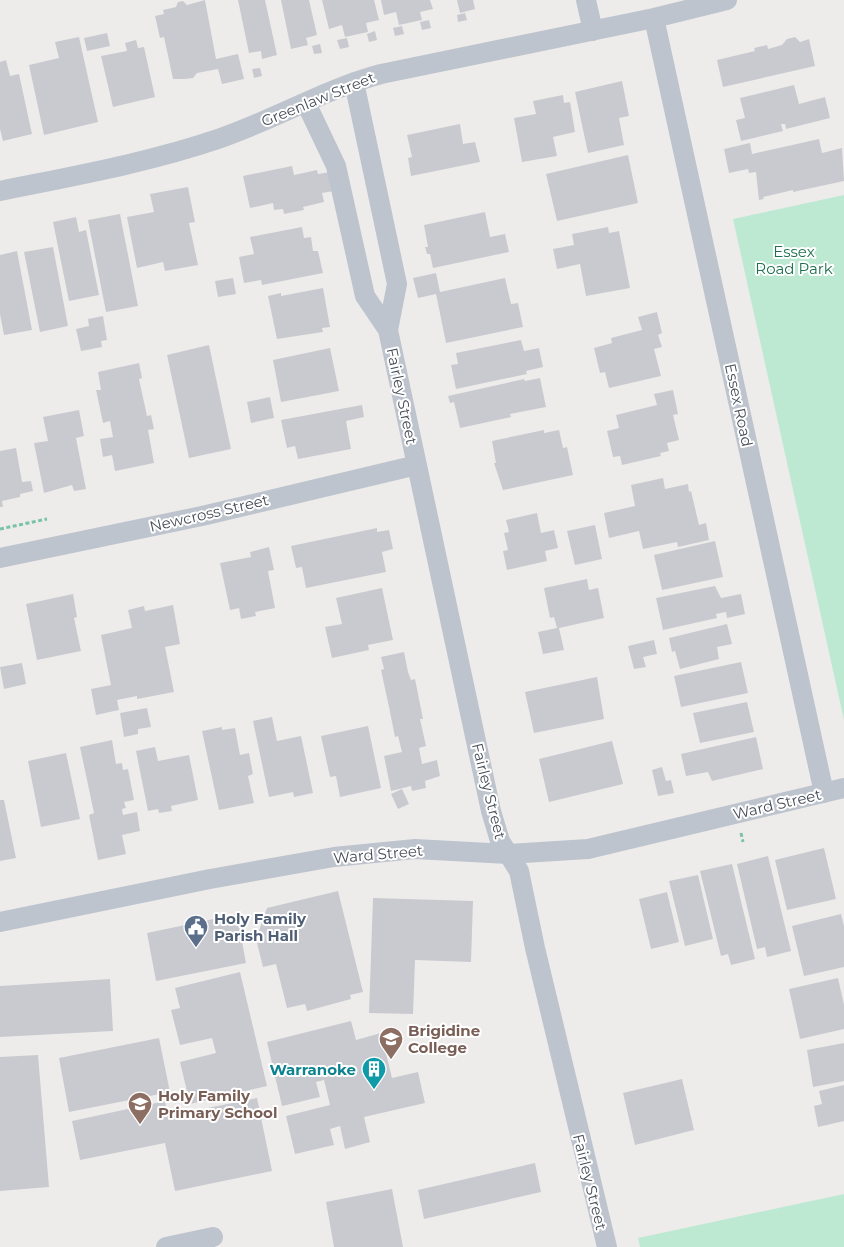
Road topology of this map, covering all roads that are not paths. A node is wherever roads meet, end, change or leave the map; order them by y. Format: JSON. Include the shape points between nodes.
{"nodes":[{"id":1,"x":586,"y":0,"type":"edge"},
{"id":2,"x":727,"y":0,"type":"edge"},
{"id":3,"x":654,"y":18,"type":"junction"},
{"id":4,"x":593,"y":31,"type":"junction"},
{"id":5,"x":354,"y":82,"type":"junction"},
{"id":6,"x":306,"y":103,"type":"junction"},
{"id":7,"x":0,"y":191,"type":"edge"},
{"id":8,"x":388,"y":330,"type":"junction"},
{"id":9,"x":418,"y":466,"type":"junction"},
{"id":10,"x":0,"y":558,"type":"edge"},
{"id":11,"x":844,"y":788,"type":"edge"},
{"id":12,"x":824,"y":793,"type":"junction"},
{"id":13,"x":508,"y":854,"type":"junction"},
{"id":14,"x":0,"y":922,"type":"edge"},
{"id":15,"x":213,"y":1237,"type":"dead end"},
{"id":16,"x":166,"y":1247,"type":"edge"},
{"id":17,"x":606,"y":1247,"type":"edge"}],
"edges":[{"from":1,"to":4,"type":"street"},
{"from":2,"to":3,"type":"street","name":"Greenlaw Street"},
{"from":3,"to":4,"type":"street","name":"Greenlaw Street"},
{"from":3,"to":12,"type":"street","name":"Essex Road"},
{"from":4,"to":5,"type":"street","name":"Greenlaw Street"},
{"from":5,"to":6,"type":"street","name":"Greenlaw Street"},
{"from":5,"to":8,"type":"street","name":"Fairley Street","via":[[397,284]]},
{"from":6,"to":7,"type":"street","name":"Greenlaw Street","via":[[221,138],[166,155]]},
{"from":6,"to":8,"type":"street","name":"Fairley Street","via":[[336,166],[365,296]]},
{"from":8,"to":9,"type":"street","name":"Fairley Street"},
{"from":9,"to":10,"type":"street","name":"Newcross Street"},
{"from":9,"to":13,"type":"street","name":"Fairley Street","via":[[491,811],[500,841]]},
{"from":11,"to":12,"type":"street","name":"Ward Street"},
{"from":12,"to":13,"type":"street","name":"Ward Street","via":[[588,848]]},
{"from":13,"to":14,"type":"street","name":"Ward Street","via":[[415,849],[334,857]]},
{"from":13,"to":17,"type":"street","name":"Fairley Street","via":[[519,871]]},
{"from":15,"to":16,"type":"street"}]}
